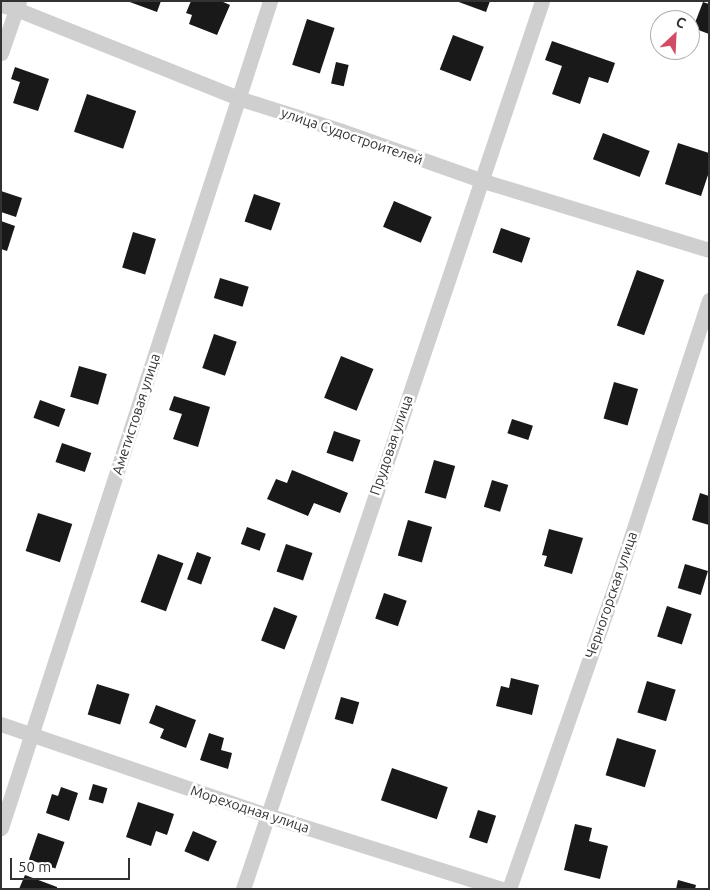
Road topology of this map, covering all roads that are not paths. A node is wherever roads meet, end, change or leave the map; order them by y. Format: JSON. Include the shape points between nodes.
{"nodes":[{"id":1,"x":270,"y":1,"type":"edge"},
{"id":2,"x":542,"y":1,"type":"edge"},
{"id":3,"x":1,"y":5,"type":"edge"},
{"id":4,"x":18,"y":5,"type":"edge"},
{"id":5,"x":1,"y":53,"type":"edge"},
{"id":6,"x":238,"y":98,"type":"junction"},
{"id":7,"x":480,"y":180,"type":"junction"},
{"id":8,"x":709,"y":250,"type":"edge"},
{"id":9,"x":709,"y":300,"type":"edge"},
{"id":10,"x":1,"y":724,"type":"edge"},
{"id":11,"x":33,"y":734,"type":"junction"},
{"id":12,"x":267,"y":815,"type":"junction"},
{"id":13,"x":1,"y":828,"type":"edge"},
{"id":14,"x":243,"y":889,"type":"edge"},
{"id":15,"x":501,"y":889,"type":"edge"},
{"id":16,"x":509,"y":889,"type":"edge"}],
"edges":[{"from":1,"to":6,"type":"street","name":"Аметистовая улица"},
{"from":2,"to":7,"type":"street","name":"Прудовая улица"},
{"from":3,"to":4,"type":"street","name":"улица Судостроителей"},
{"from":4,"to":5,"type":"street"},
{"from":4,"to":6,"type":"street","name":"улица Судостроителей"},
{"from":6,"to":7,"type":"street","name":"улица Судостроителей"},
{"from":6,"to":11,"type":"street","name":"Аметистовая улица"},
{"from":7,"to":8,"type":"street","name":"улица Судостроителей"},
{"from":7,"to":12,"type":"street","name":"Прудовая улица"},
{"from":9,"to":16,"type":"street","name":"Черногорская улица","via":[[615,586]]},
{"from":10,"to":11,"type":"street","name":"Мореходная улица"},
{"from":11,"to":12,"type":"street","name":"Мореходная улица"},
{"from":11,"to":13,"type":"street","name":"Аметистовая улица"},
{"from":12,"to":14,"type":"street","name":"Прудовая улица"},
{"from":12,"to":15,"type":"street","name":"Мореходная улица"}]}
